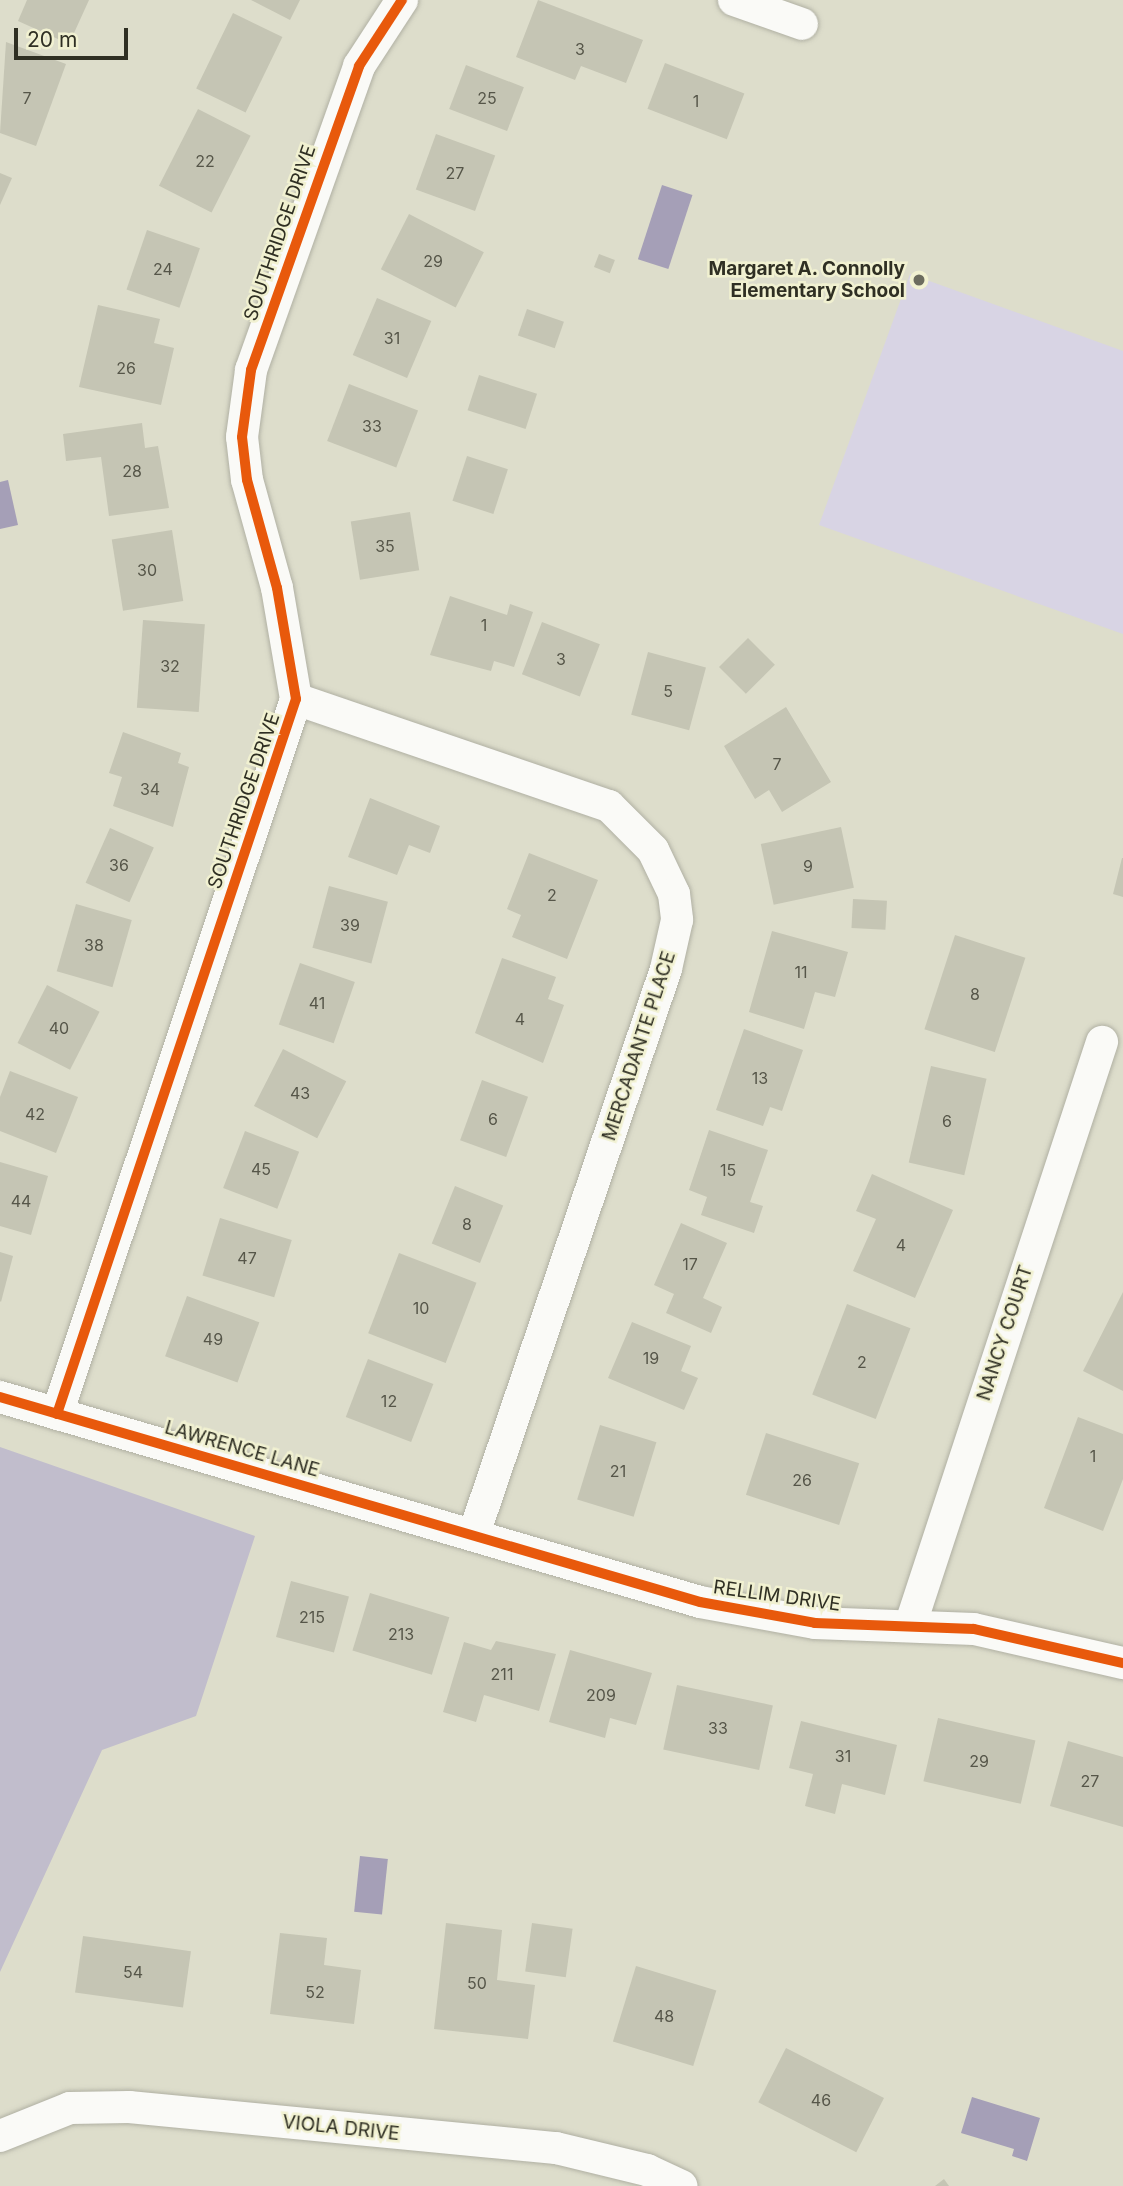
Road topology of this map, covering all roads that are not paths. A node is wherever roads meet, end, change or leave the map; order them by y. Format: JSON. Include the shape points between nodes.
{"nodes":[{"id":1,"x":402,"y":0,"type":"edge"},
{"id":2,"x":734,"y":0,"type":"edge"},
{"id":3,"x":802,"y":24,"type":"dead end"},
{"id":4,"x":296,"y":699,"type":"junction"},
{"id":5,"x":1102,"y":1042,"type":"dead end"},
{"id":6,"x":0,"y":1397,"type":"edge"},
{"id":7,"x":57,"y":1413,"type":"junction"},
{"id":8,"x":474,"y":1534,"type":"junction"},
{"id":9,"x":910,"y":1626,"type":"junction"},
{"id":10,"x":1123,"y":1663,"type":"edge"},
{"id":11,"x":0,"y":2136,"type":"edge"},
{"id":12,"x":681,"y":2186,"type":"edge"}],
"edges":[{"from":1,"to":4,"type":"street","name":"SOUTHRIDGE DRIVE","via":[[359,65],[251,370],[242,437],[247,481],[276,588]]},
{"from":2,"to":3,"type":"street"},
{"from":4,"to":7,"type":"street","name":"SOUTHRIDGE DRIVE"},
{"from":4,"to":8,"type":"street","name":"MERCADANTE PLACE","via":[[609,806],[653,850],[674,894],[677,920],[666,969]]},
{"from":5,"to":9,"type":"street","name":"NANCY COURT"},
{"from":6,"to":7,"type":"street","name":"LAWRENCE LANE"},
{"from":7,"to":8,"type":"street","name":"LAWRENCE LANE"},
{"from":8,"to":9,"type":"street","name":"RELLIM DRIVE","via":[[700,1602],[815,1623]]},
{"from":9,"to":10,"type":"street","name":"RELLIM DRIVE","via":[[974,1629]]},
{"from":11,"to":12,"type":"street","name":"VIOLA DRIVE","via":[[70,2108],[129,2107],[556,2148],[647,2170]]}]}
